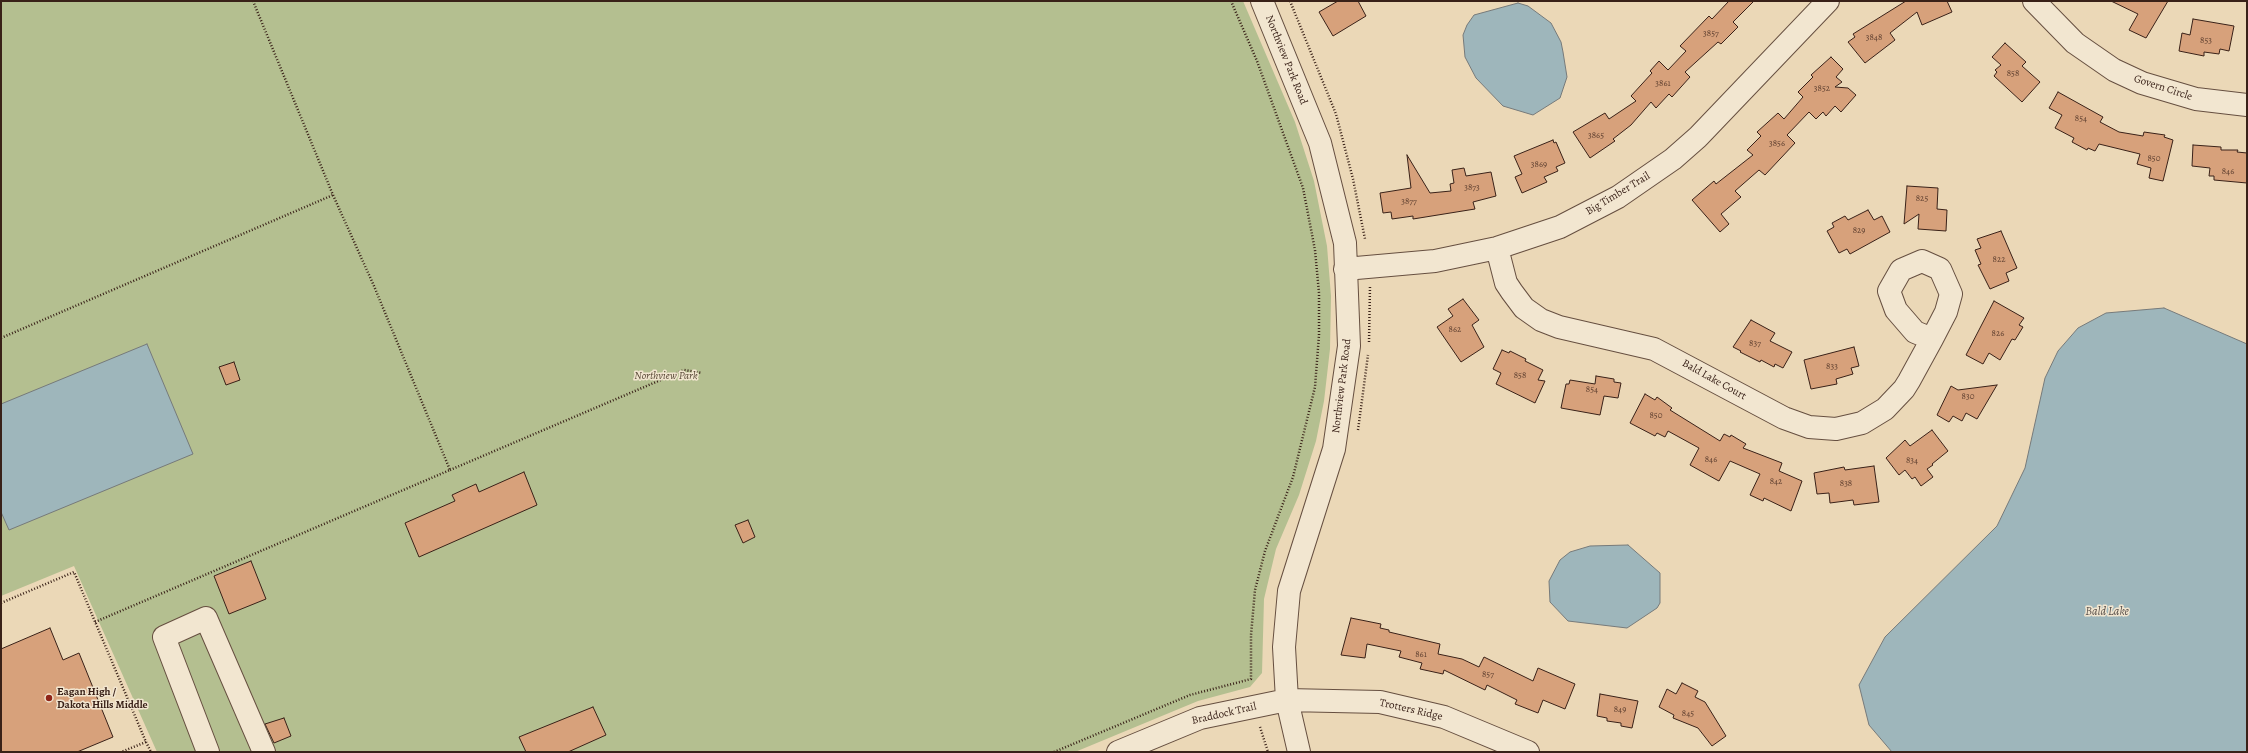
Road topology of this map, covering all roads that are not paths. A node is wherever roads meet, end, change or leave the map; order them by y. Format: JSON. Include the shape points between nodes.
{"nodes":[{"id":1,"x":1262,"y":1,"type":"edge"},
{"id":2,"x":1828,"y":1,"type":"edge"},
{"id":3,"x":2034,"y":1,"type":"edge"},
{"id":4,"x":2247,"y":105,"type":"edge"},
{"id":5,"x":1497,"y":248,"type":"junction"},
{"id":6,"x":1345,"y":269,"type":"junction"},
{"id":7,"x":1932,"y":339,"type":"dead end"},
{"id":8,"x":1287,"y":700,"type":"junction"},
{"id":9,"x":205,"y":751,"type":"edge"},
{"id":10,"x":264,"y":752,"type":"edge"},
{"id":11,"x":1118,"y":752,"type":"edge"},
{"id":12,"x":1299,"y":752,"type":"edge"},
{"id":13,"x":1528,"y":752,"type":"edge"}],
"edges":[{"from":1,"to":6,"type":"street","name":"Northview Park Road","via":[[1320,143],[1345,243]]},
{"from":2,"to":5,"type":"street","name":"Big Timber Trail","via":[[1698,137],[1652,175],[1590,213],[1535,236]]},
{"from":3,"to":4,"type":"street","name":"Govern Circle","via":[[2075,43],[2114,70],[2142,83],[2196,99]]},
{"from":5,"to":6,"type":"street","name":"Big Timber Trail","via":[[1435,261]]},
{"from":5,"to":7,"type":"street","name":"Bald Lake Court","via":[[1506,283],[1524,308],[1541,320],[1559,327],[1654,349],[1784,418],[1809,427],[1844,428],[1862,423],[1882,412],[1904,389]]},
{"from":6,"to":8,"type":"street","name":"Northview Park Road","via":[[1349,346],[1334,449],[1289,591],[1284,647]]},
{"from":8,"to":11,"type":"street","name":"Braddock Trail","via":[[1200,718]]},
{"from":8,"to":12,"type":"street","name":"Northview Park Road"},
{"from":8,"to":13,"type":"street","name":"Trotters Ridge","via":[[1380,702],[1444,716]]},
{"from":9,"to":10,"type":"street","via":[[164,637],[206,618]]}]}
